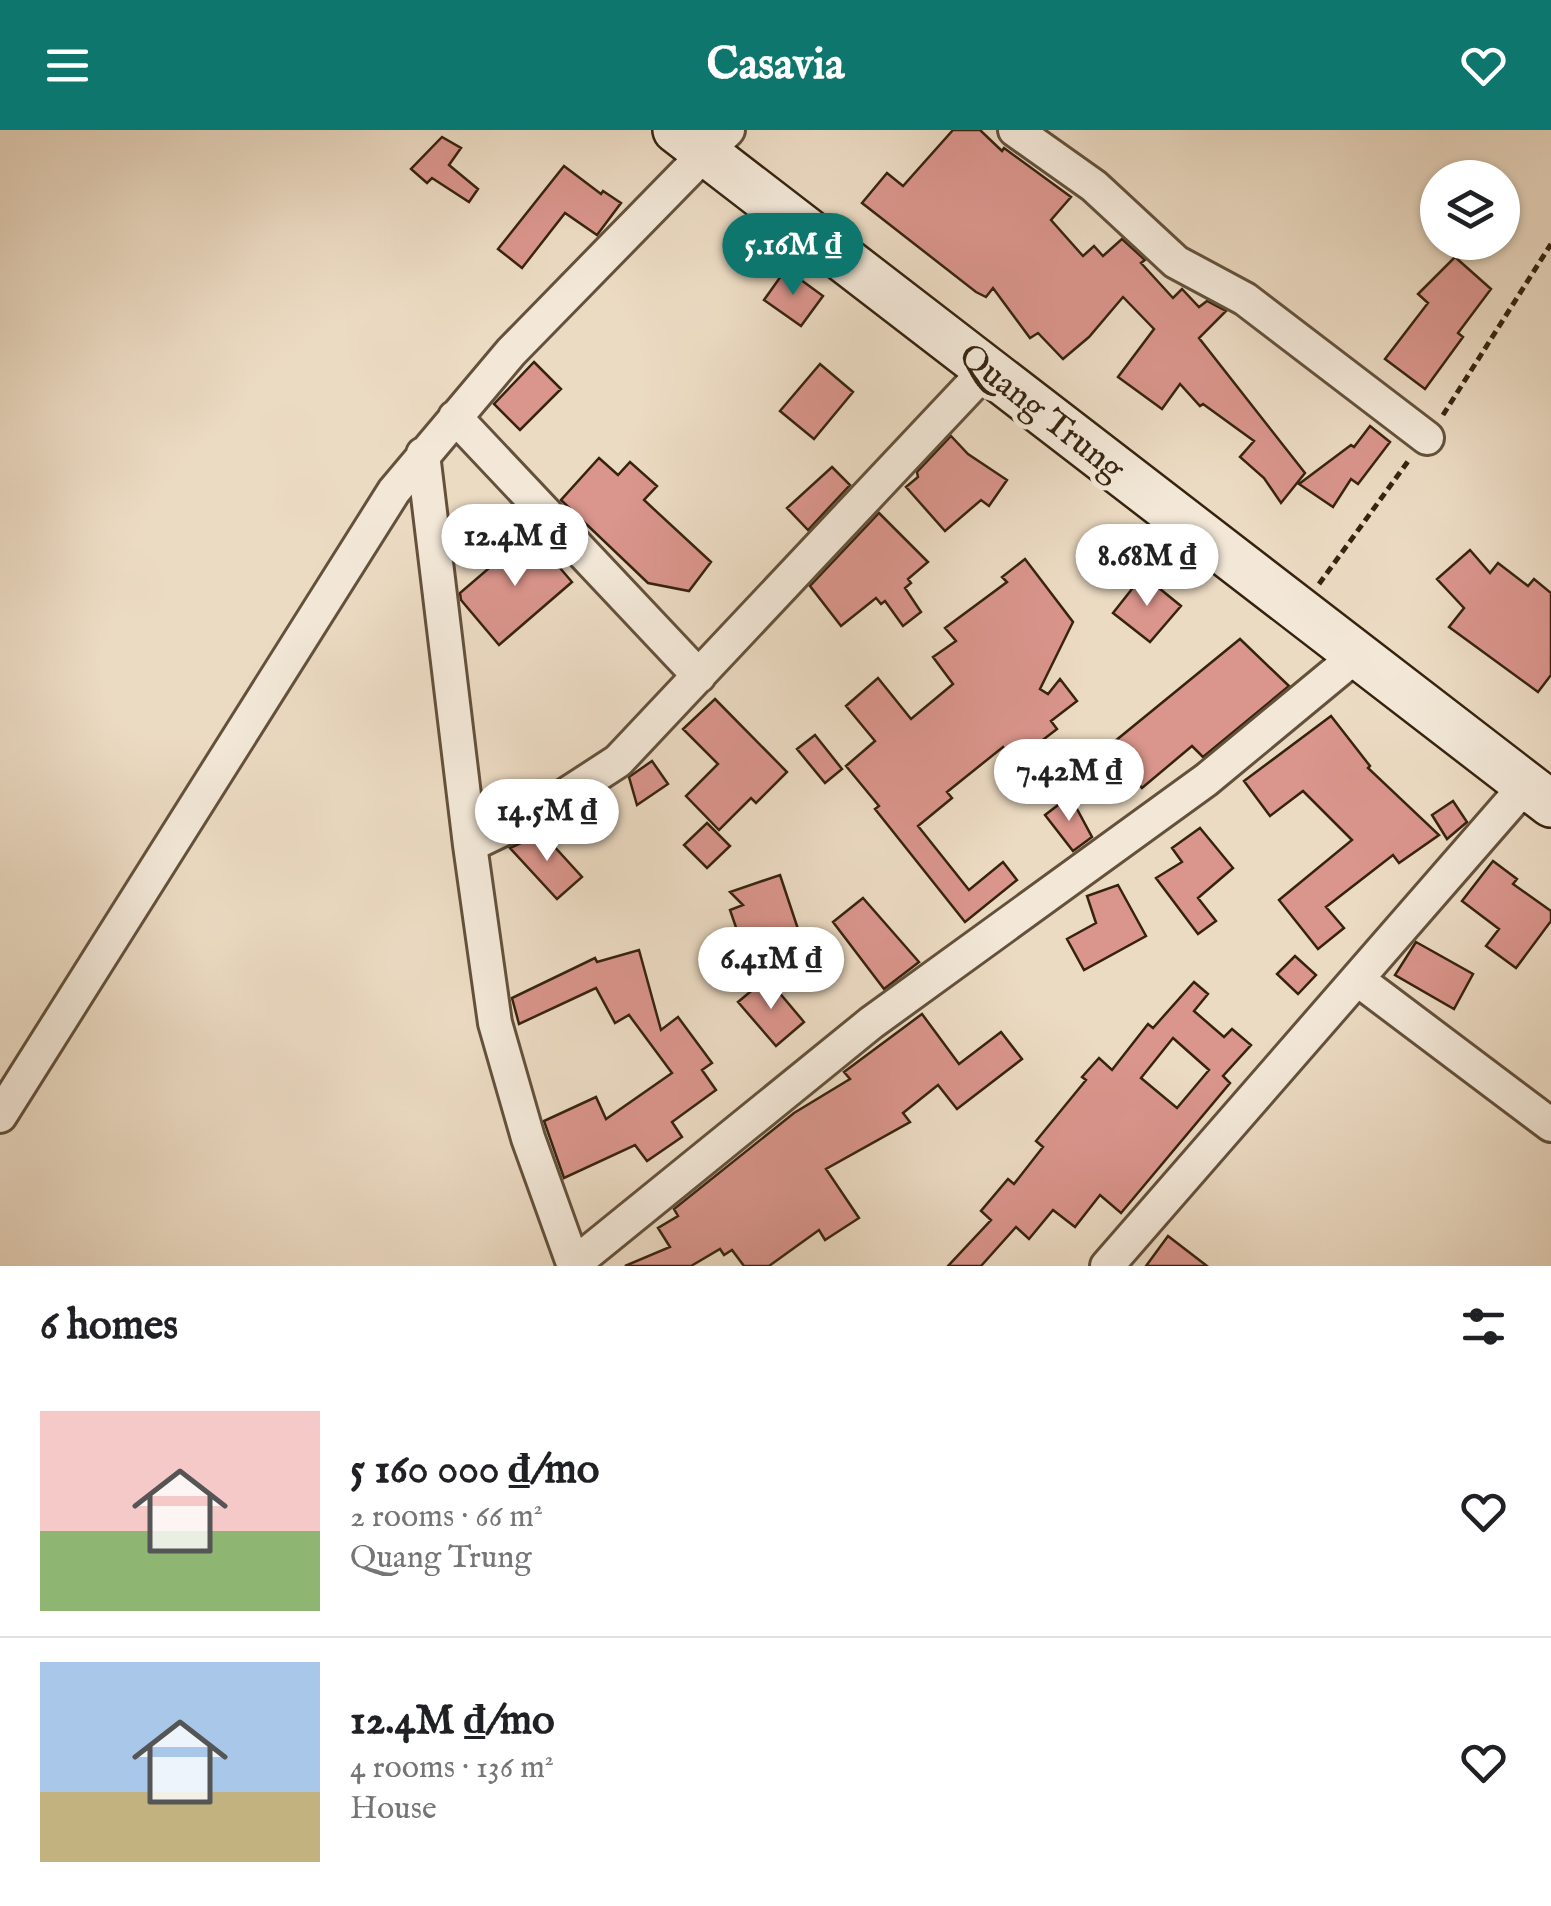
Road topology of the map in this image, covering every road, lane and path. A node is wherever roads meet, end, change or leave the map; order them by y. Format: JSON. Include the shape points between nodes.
{"nodes":[{"id":1,"x":1015,"y":130,"type":"edge"},
{"id":2,"x":703,"y":137,"type":"edge"},
{"id":3,"x":986,"y":370,"type":"junction"},
{"id":4,"x":455,"y":417,"type":"junction"},
{"id":5,"x":1427,"y":438,"type":"dead end"},
{"id":6,"x":423,"y":454,"type":"junction"},
{"id":7,"x":1357,"y":655,"type":"junction"},
{"id":8,"x":699,"y":676,"type":"junction"},
{"id":9,"x":1539,"y":794,"type":"edge"},
{"id":10,"x":470,"y":845,"type":"junction"},
{"id":11,"x":1357,"y":980,"type":"junction"},
{"id":12,"x":0,"y":1116,"type":"edge"},
{"id":13,"x":1551,"y":1125,"type":"edge"},
{"id":14,"x":574,"y":1266,"type":"edge"},
{"id":15,"x":1106,"y":1266,"type":"edge"}],
"edges":[{"from":1,"to":5,"type":"street","via":[[1094,186],[1176,262],[1245,298]]},
{"from":2,"to":3,"type":"main road","name":"Quang Trung"},
{"from":2,"to":4,"type":"street"},
{"from":3,"to":7,"type":"main road","name":"Quang Trung"},
{"from":3,"to":8,"type":"street"},
{"from":4,"to":6,"type":"street"},
{"from":4,"to":8,"type":"street"},
{"from":6,"to":10,"type":"street"},
{"from":6,"to":12,"type":"street","via":[[344,564]]},
{"from":7,"to":9,"type":"main road","name":"Quang Trung"},
{"from":7,"to":14,"type":"street","via":[[1206,780],[871,1024]]},
{"from":8,"to":10,"type":"street","via":[[604,772]]},
{"from":9,"to":11,"type":"street"},
{"from":10,"to":14,"type":"street","via":[[507,1072]]},
{"from":11,"to":13,"type":"street"},
{"from":11,"to":15,"type":"street"}]}
